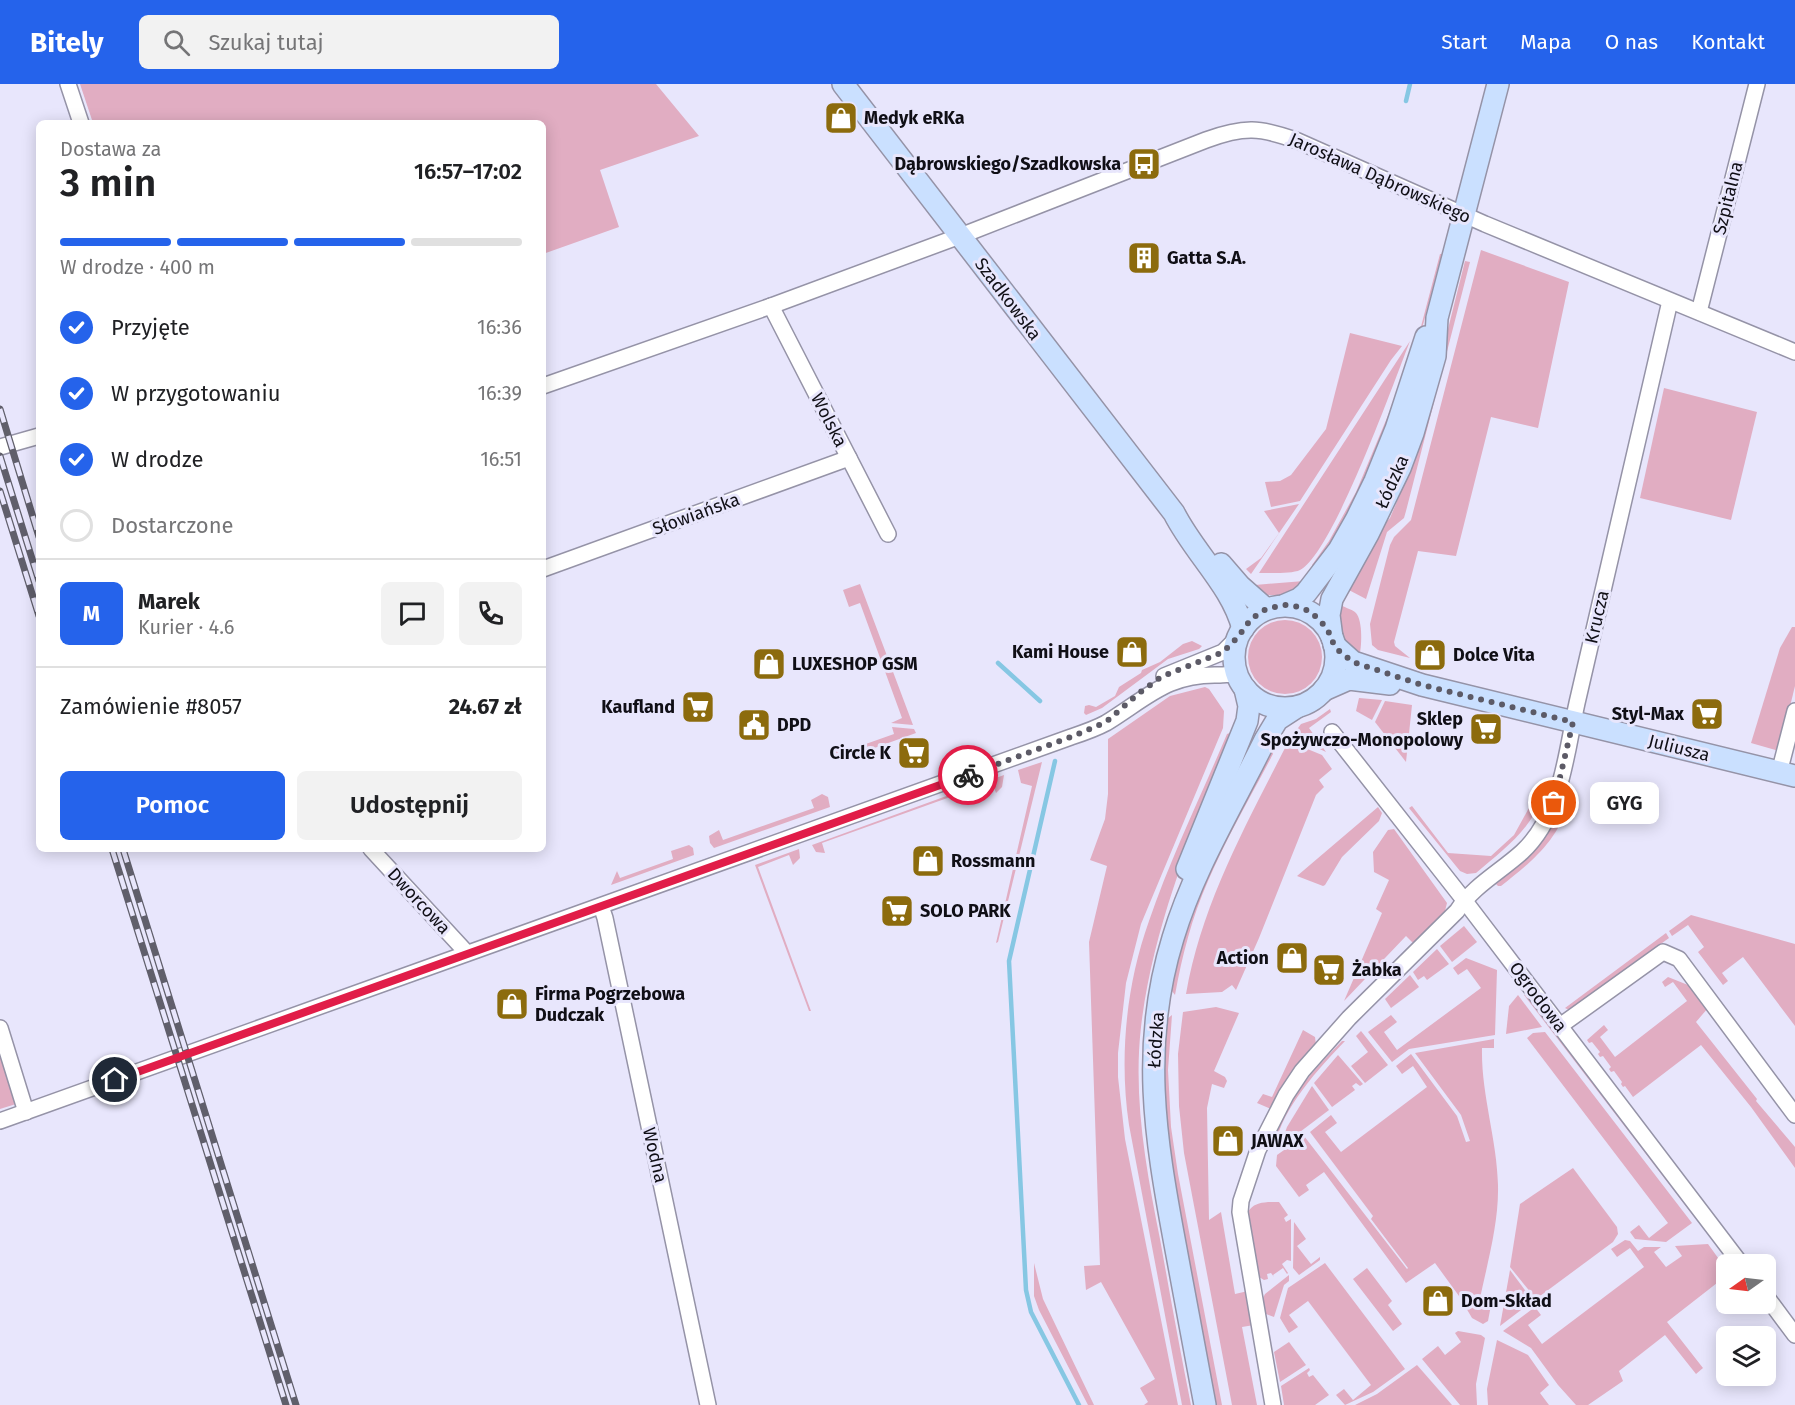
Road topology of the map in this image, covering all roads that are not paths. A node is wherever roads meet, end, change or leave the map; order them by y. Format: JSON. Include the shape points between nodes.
{"nodes":[{"id":1,"x":68,"y":84,"type":"edge"},
{"id":2,"x":843,"y":84,"type":"edge"},
{"id":3,"x":1498,"y":84,"type":"edge"},
{"id":4,"x":1757,"y":84,"type":"edge"},
{"id":5,"x":80,"y":120,"type":"edge"},
{"id":6,"x":1464,"y":214,"type":"junction"},
{"id":7,"x":960,"y":236,"type":"junction"},
{"id":8,"x":1670,"y":301,"type":"junction"},
{"id":9,"x":771,"y":306,"type":"junction"},
{"id":10,"x":1699,"y":312,"type":"junction"},
{"id":11,"x":1437,"y":318,"type":"junction"},
{"id":12,"x":1795,"y":352,"type":"edge"},
{"id":13,"x":546,"y":385,"type":"edge"},
{"id":14,"x":36,"y":437,"type":"edge"},
{"id":15,"x":0,"y":447,"type":"edge"},
{"id":16,"x":849,"y":458,"type":"junction"},
{"id":17,"x":1174,"y":513,"type":"junction"},
{"id":18,"x":888,"y":534,"type":"dead end"},
{"id":19,"x":546,"y":568,"type":"edge"},
{"id":20,"x":1275,"y":607,"type":"junction"},
{"id":21,"x":1240,"y":633,"type":"junction"},
{"id":22,"x":1333,"y":641,"type":"junction"},
{"id":23,"x":1242,"y":683,"type":"junction"},
{"id":24,"x":1422,"y":685,"type":"junction"},
{"id":25,"x":1324,"y":690,"type":"junction"},
{"id":26,"x":1297,"y":707,"type":"junction"},
{"id":27,"x":1795,"y":711,"type":"edge"},
{"id":28,"x":1120,"y":712,"type":"junction"},
{"id":29,"x":1573,"y":722,"type":"junction"},
{"id":30,"x":1332,"y":732,"type":"dead end"},
{"id":31,"x":1787,"y":774,"type":"edge"},
{"id":32,"x":374,"y":852,"type":"edge"},
{"id":33,"x":1464,"y":900,"type":"junction"},
{"id":34,"x":601,"y":906,"type":"junction"},
{"id":35,"x":467,"y":953,"type":"junction"},
{"id":36,"x":1560,"y":1026,"type":"junction"},
{"id":37,"x":0,"y":1028,"type":"edge"},
{"id":38,"x":27,"y":1112,"type":"junction"},
{"id":39,"x":1795,"y":1114,"type":"edge"},
{"id":40,"x":0,"y":1121,"type":"edge"},
{"id":41,"x":1733,"y":1254,"type":"edge"},
{"id":42,"x":1776,"y":1309,"type":"edge"},
{"id":43,"x":1795,"y":1335,"type":"edge"},
{"id":44,"x":708,"y":1405,"type":"edge"},
{"id":45,"x":1198,"y":1405,"type":"edge"},
{"id":46,"x":1205,"y":1405,"type":"edge"},
{"id":47,"x":1273,"y":1405,"type":"edge"}],
"edges":[{"from":1,"to":5,"type":"street"},
{"from":2,"to":7,"type":"main road","name":"Szadkowska"},
{"from":3,"to":6,"type":"main road","name":"Łódzka"},
{"from":4,"to":10,"type":"street","name":"Szpitalna"},
{"from":6,"to":7,"type":"street","name":"Jarosława Dąbrowskiego","via":[[1298,141],[1251,129],[1206,140]]},
{"from":6,"to":8,"type":"street","name":"Jarosława Dąbrowskiego"},
{"from":6,"to":11,"type":"main road","name":"Łódzka"},
{"from":7,"to":9,"type":"street"},
{"from":7,"to":17,"type":"main road","name":"Szadkowska"},
{"from":8,"to":10,"type":"street","name":"Jarosława Dąbrowskiego"},
{"from":8,"to":29,"type":"street","name":"Krucza"},
{"from":9,"to":13,"type":"street"},
{"from":9,"to":16,"type":"street","name":"Wolska"},
{"from":10,"to":12,"type":"street","name":"Jarosława Dąbrowskiego"},
{"from":11,"to":20,"type":"main road","name":"Łódzka","via":[[1425,340],[1375,481],[1339,550],[1306,593]]},
{"from":11,"to":22,"type":"main road","name":"Łódzka","via":[[1435,356],[1400,468],[1332,599],[1329,615]]},
{"from":14,"to":15,"type":"street"},
{"from":16,"to":18,"type":"street","name":"Wolska"},
{"from":16,"to":19,"type":"street","name":"Słowiańska"},
{"from":17,"to":20,"type":"main road","name":"Szadkowska","via":[[1240,586]]},
{"from":17,"to":21,"type":"main road","name":"Szadkowska","via":[[1228,595],[1239,616]]},
{"from":20,"to":21,"type":"main road","via":[[1251,619]]},
{"from":20,"to":22,"type":"main road","via":[[1299,607],[1311,612]]},
{"from":21,"to":23,"type":"main road","via":[[1234,661]]},
{"from":21,"to":28,"type":"street","via":[[1223,652],[1161,677]]},
{"from":22,"to":24,"type":"main road","name":"Juliusza","via":[[1353,662]]},
{"from":22,"to":25,"type":"main road","via":[[1335,667]]},
{"from":23,"to":26,"type":"main road","via":[[1254,698],[1266,704]]},
{"from":23,"to":28,"type":"street","via":[[1233,674],[1179,679]]},
{"from":23,"to":45,"type":"main road","name":"Łódzka","via":[[1249,706],[1247,721],[1179,891],[1154,979],[1146,1029],[1144,1080],[1149,1146]]},
{"from":24,"to":25,"type":"main road","name":"Juliusza","via":[[1349,679]]},
{"from":24,"to":29,"type":"main road","name":"Juliusza"},
{"from":25,"to":26,"type":"main road"},
{"from":26,"to":46,"type":"main road","name":"Łódzka","via":[[1277,720],[1264,740],[1190,891],[1172,939],[1157,1008],[1153,1082],[1157,1143]]},
{"from":27,"to":31,"type":"street"},
{"from":28,"to":34,"type":"street","via":[[1071,737]]},
{"from":29,"to":31,"type":"main road","name":"Juliusza"},
{"from":29,"to":33,"type":"street","name":"Krucza","via":[[1547,820],[1522,852]]},
{"from":30,"to":33,"type":"street","name":"Ogrodowa"},
{"from":32,"to":35,"type":"street","name":"Dworcowa"},
{"from":33,"to":36,"type":"street","name":"Ogrodowa"},
{"from":33,"to":47,"type":"street","name":"Krucza","via":[[1348,1018],[1302,1071],[1258,1150],[1240,1212]]},
{"from":34,"to":35,"type":"street"},
{"from":34,"to":44,"type":"street","name":"Wodna"},
{"from":35,"to":38,"type":"street"},
{"from":36,"to":39,"type":"street","via":[[1663,952],[1678,959]]},
{"from":36,"to":41,"type":"street","name":"Ogrodowa"},
{"from":37,"to":38,"type":"street"},
{"from":38,"to":40,"type":"street"},
{"from":42,"to":43,"type":"street"}]}
